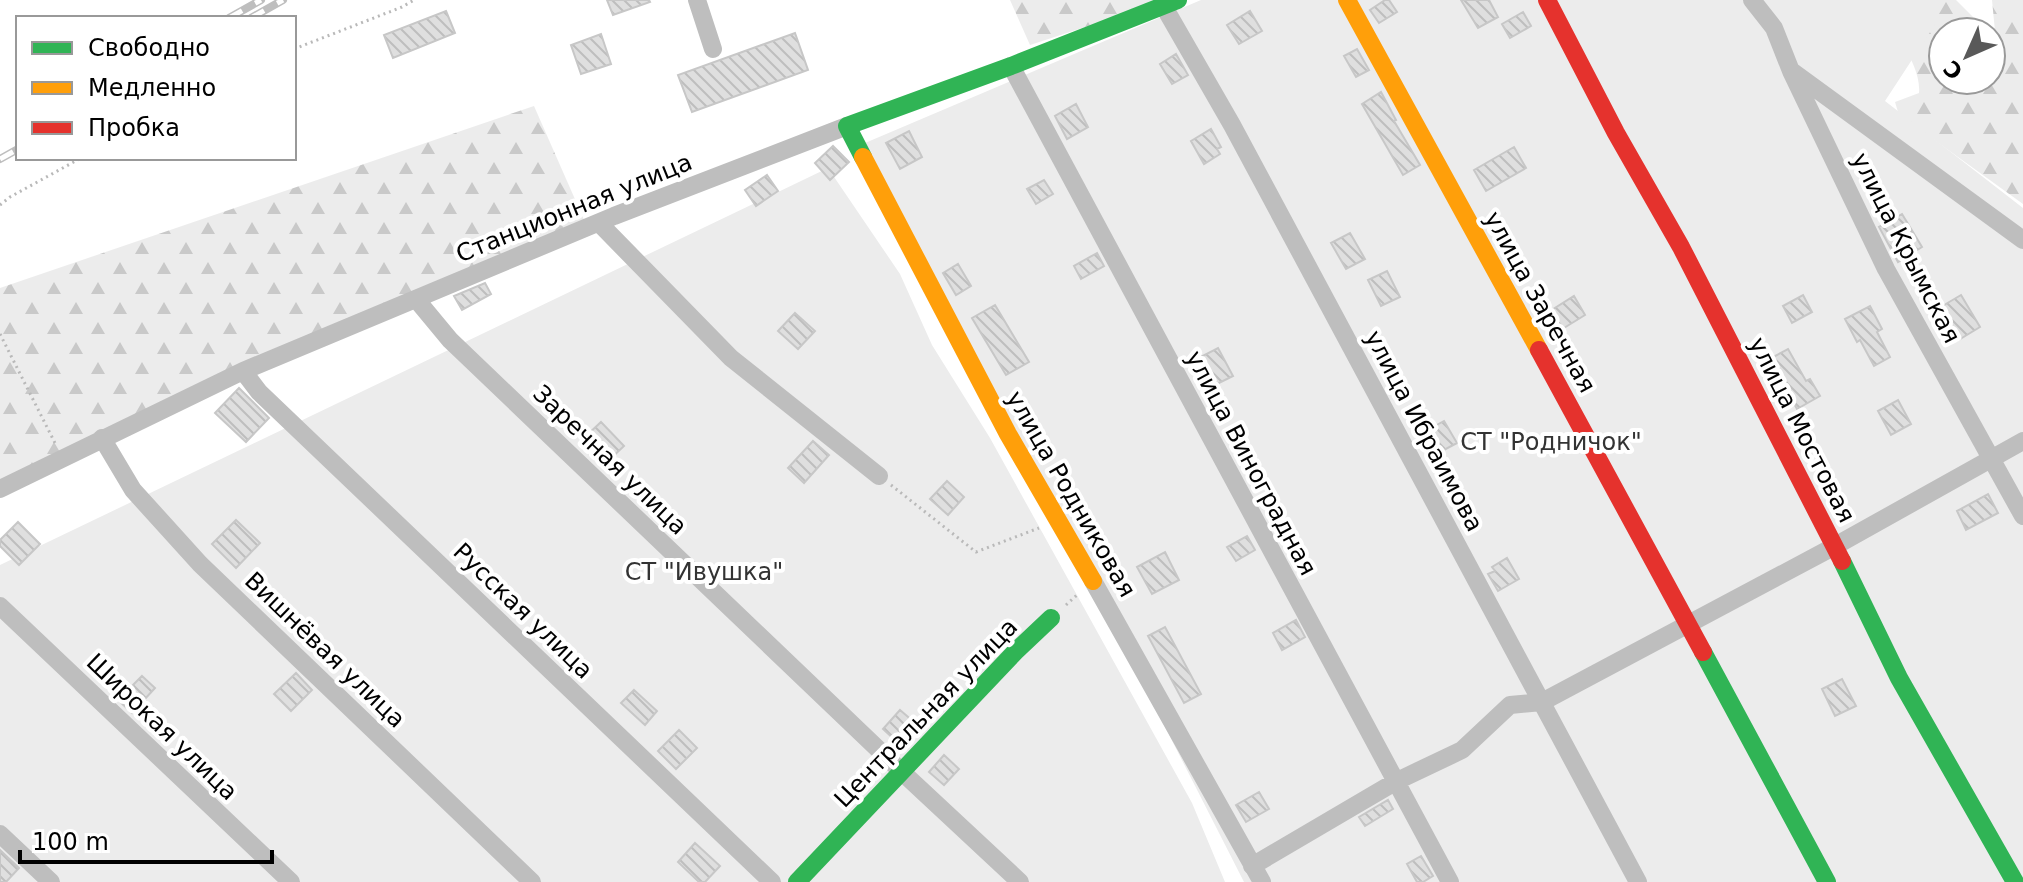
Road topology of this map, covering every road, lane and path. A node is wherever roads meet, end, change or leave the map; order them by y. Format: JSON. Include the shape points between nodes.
{"nodes":[{"id":1,"x":414,"y":0,"type":"edge"},
{"id":2,"x":697,"y":0,"type":"edge"},
{"id":3,"x":1347,"y":0,"type":"edge"},
{"id":4,"x":1547,"y":0,"type":"edge"},
{"id":5,"x":1752,"y":0,"type":"edge"},
{"id":6,"x":1171,"y":3,"type":"edge"},
{"id":7,"x":296,"y":48,"type":"edge"},
{"id":8,"x":713,"y":49,"type":"dead end"},
{"id":9,"x":1011,"y":66,"type":"junction"},
{"id":10,"x":1791,"y":71,"type":"junction"},
{"id":11,"x":847,"y":126,"type":"junction"},
{"id":12,"x":77,"y":160,"type":"edge"},
{"id":13,"x":0,"y":205,"type":"edge"},
{"id":14,"x":599,"y":223,"type":"junction"},
{"id":15,"x":2023,"y":240,"type":"edge"},
{"id":16,"x":416,"y":299,"type":"junction"},
{"id":17,"x":0,"y":334,"type":"edge"},
{"id":18,"x":243,"y":371,"type":"junction"},
{"id":19,"x":102,"y":438,"type":"junction"},
{"id":20,"x":2023,"y":441,"type":"edge"},
{"id":21,"x":62,"y":457,"type":"junction"},
{"id":22,"x":1992,"y":458,"type":"junction"},
{"id":23,"x":879,"y":476,"type":"joint"},
{"id":24,"x":0,"y":489,"type":"edge"},
{"id":25,"x":2023,"y":516,"type":"edge"},
{"id":26,"x":1058,"y":521,"type":"junction"},
{"id":27,"x":1835,"y":546,"type":"junction"},
{"id":28,"x":1093,"y":581,"type":"junction"},
{"id":29,"x":0,"y":606,"type":"edge"},
{"id":30,"x":1051,"y":618,"type":"joint"},
{"id":31,"x":1687,"y":624,"type":"junction"},
{"id":32,"x":1542,"y":702,"type":"junction"},
{"id":33,"x":902,"y":772,"type":"junction"},
{"id":34,"x":1395,"y":782,"type":"junction"},
{"id":35,"x":0,"y":834,"type":"edge"},
{"id":36,"x":1257,"y":874,"type":"edge"},
{"id":37,"x":51,"y":882,"type":"edge"},
{"id":38,"x":291,"y":882,"type":"edge"},
{"id":39,"x":532,"y":882,"type":"edge"},
{"id":40,"x":772,"y":882,"type":"edge"},
{"id":41,"x":797,"y":882,"type":"edge"},
{"id":42,"x":1020,"y":882,"type":"edge"},
{"id":43,"x":1450,"y":882,"type":"edge"},
{"id":44,"x":1638,"y":882,"type":"edge"},
{"id":45,"x":1827,"y":882,"type":"edge"},
{"id":46,"x":2015,"y":882,"type":"edge"}],
"edges":[{"from":1,"to":7,"type":"path"},
{"from":2,"to":8,"type":"street"},
{"from":3,"to":31,"type":"street","name":"улица Заречная"},
{"from":4,"to":27,"type":"street","name":"улица Мостовая"},
{"from":5,"to":10,"type":"street","name":"улица Крымская","via":[[1774,28]]},
{"from":6,"to":9,"type":"street","name":"Станционная улица"},
{"from":6,"to":32,"type":"street","name":"улица Ибраимова"},
{"from":9,"to":11,"type":"street","name":"Станционная улица"},
{"from":9,"to":34,"type":"street","name":"улица Виноградная"},
{"from":10,"to":15,"type":"street"},
{"from":10,"to":22,"type":"street","name":"улица Крымская","via":[[1886,269]]},
{"from":11,"to":14,"type":"street","name":"Станционная улица"},
{"from":11,"to":26,"type":"street","name":"улица Родниковая"},
{"from":12,"to":13,"type":"path"},
{"from":14,"to":16,"type":"street","name":"Станционная улица"},
{"from":14,"to":23,"type":"street","via":[[731,358]]},
{"from":16,"to":18,"type":"street","name":"Станционная улица"},
{"from":16,"to":33,"type":"street","name":"Заречная улица","via":[[450,340]]},
{"from":17,"to":21,"type":"path"},
{"from":18,"to":19,"type":"street","name":"Станционная улица"},
{"from":18,"to":40,"type":"street","name":"Русская улица"},
{"from":19,"to":21,"type":"street","name":"Станционная улица"},
{"from":19,"to":39,"type":"street","name":"Вишнёвая улица","via":[[133,490],[200,564]]},
{"from":20,"to":22,"type":"street"},
{"from":21,"to":24,"type":"street","name":"Станционная улица"},
{"from":22,"to":25,"type":"street","name":"улица Крымская"},
{"from":22,"to":27,"type":"street"},
{"from":23,"to":26,"type":"path","via":[[976,552]]},
{"from":26,"to":28,"type":"street","name":"улица Родниковая"},
{"from":27,"to":31,"type":"street"},
{"from":27,"to":46,"type":"street","name":"улица Мостовая","via":[[1899,678]]},
{"from":28,"to":30,"type":"path","name":"Центральная улица"},
{"from":28,"to":36,"type":"street","name":"улица Родниковая"},
{"from":29,"to":38,"type":"street","name":"Широкая улица"},
{"from":30,"to":33,"type":"street","name":"Центральная улица"},
{"from":31,"to":32,"type":"street"},
{"from":31,"to":45,"type":"street","name":"улица Заречная"},
{"from":32,"to":34,"type":"street","via":[[1510,705],[1462,750]]},
{"from":32,"to":44,"type":"street","name":"улица Ибраимова"},
{"from":33,"to":41,"type":"street","name":"Центральная улица"},
{"from":33,"to":42,"type":"street","name":"Заречная улица"},
{"from":34,"to":36,"type":"street"},
{"from":34,"to":43,"type":"street","name":"улица Виноградная"},
{"from":35,"to":37,"type":"street"}]}
